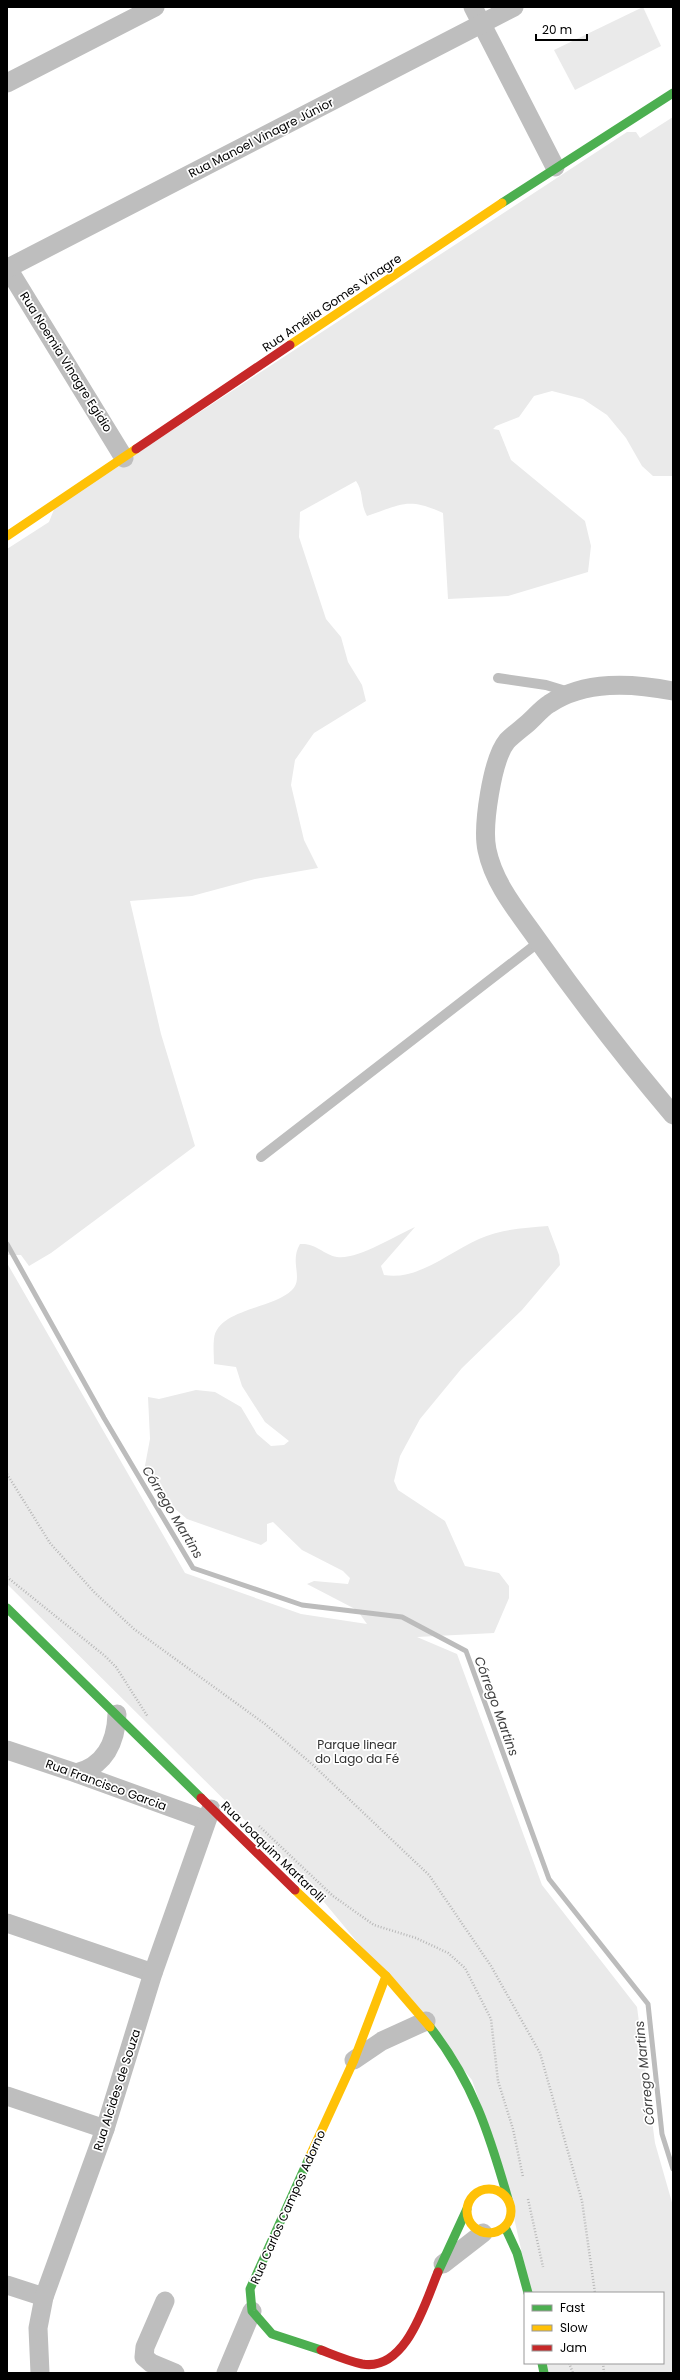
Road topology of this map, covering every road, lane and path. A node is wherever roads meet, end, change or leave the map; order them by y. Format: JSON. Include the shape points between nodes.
{"nodes":[{"id":1,"x":155,"y":7,"type":"edge"},
{"id":2,"x":514,"y":7,"type":"edge"},
{"id":3,"x":478,"y":15,"type":"edge"},
{"id":4,"x":7,"y":82,"type":"edge"},
{"id":5,"x":673,"y":93,"type":"edge"},
{"id":6,"x":555,"y":167,"type":"junction"},
{"id":7,"x":8,"y":268,"type":"edge"},
{"id":8,"x":124,"y":458,"type":"junction"},
{"id":9,"x":7,"y":536,"type":"edge"},
{"id":10,"x":498,"y":678,"type":"dead end"},
{"id":11,"x":673,"y":690,"type":"edge"},
{"id":12,"x":571,"y":692,"type":"junction"},
{"id":13,"x":539,"y":942,"type":"junction"},
{"id":14,"x":673,"y":1115,"type":"edge"},
{"id":15,"x":261,"y":1157,"type":"dead end"},
{"id":16,"x":7,"y":1474,"type":"edge"},
{"id":17,"x":7,"y":1608,"type":"edge"},
{"id":18,"x":117,"y":1714,"type":"junction"},
{"id":19,"x":7,"y":1750,"type":"edge"},
{"id":20,"x":76,"y":1773,"type":"junction"},
{"id":21,"x":208,"y":1814,"type":"junction"},
{"id":22,"x":7,"y":1923,"type":"edge"},
{"id":23,"x":153,"y":1973,"type":"junction"},
{"id":24,"x":386,"y":1976,"type":"junction"},
{"id":25,"x":426,"y":2021,"type":"junction"},
{"id":26,"x":354,"y":2060,"type":"junction"},
{"id":27,"x":7,"y":2096,"type":"edge"},
{"id":28,"x":105,"y":2129,"type":"junction"},
{"id":29,"x":490,"y":2137,"type":"junction"},
{"id":30,"x":486,"y":2161,"type":"dead end"},
{"id":31,"x":483,"y":2176,"type":"dead end"},
{"id":32,"x":481,"y":2191,"type":"junction"},
{"id":33,"x":508,"y":2199,"type":"junction"},
{"id":34,"x":467,"y":2209,"type":"junction"},
{"id":35,"x":505,"y":2228,"type":"junction"},
{"id":36,"x":483,"y":2233,"type":"junction"},
{"id":37,"x":443,"y":2264,"type":"junction"},
{"id":38,"x":7,"y":2284,"type":"edge"},
{"id":39,"x":528,"y":2292,"type":"edge"},
{"id":40,"x":595,"y":2292,"type":"edge"},
{"id":41,"x":44,"y":2297,"type":"junction"},
{"id":42,"x":165,"y":2301,"type":"dead end"},
{"id":43,"x":252,"y":2312,"type":"junction"},
{"id":44,"x":40,"y":2373,"type":"edge"},
{"id":45,"x":175,"y":2373,"type":"edge"},
{"id":46,"x":226,"y":2373,"type":"edge"}],
"edges":[{"from":1,"to":4,"type":"street"},
{"from":2,"to":3,"type":"street","name":"Rua Manoel Vinagre Júnior"},
{"from":3,"to":6,"type":"street"},
{"from":3,"to":7,"type":"street","name":"Rua Manoel Vinagre Júnior"},
{"from":5,"to":6,"type":"street","name":"Rua Amélia Gomes Vinagre"},
{"from":6,"to":8,"type":"street","name":"Rua Amélia Gomes Vinagre"},
{"from":7,"to":8,"type":"street","name":"Rua Noemia Vinagre Egídio"},
{"from":8,"to":9,"type":"street","name":"Rua Amélia Gomes Vinagre"},
{"from":10,"to":12,"type":"lane","via":[[546,685]]},
{"from":11,"to":12,"type":"street","via":[[631,685],[598,686]]},
{"from":12,"to":13,"type":"street","via":[[549,704],[506,742],[491,781],[486,813],[487,850],[501,887]]},
{"from":13,"to":14,"type":"street","via":[[627,1060]]},
{"from":13,"to":15,"type":"lane"},
{"from":16,"to":40,"type":"path","via":[[50,1544],[95,1593],[134,1629],[265,1724],[307,1760],[428,1875],[491,1966],[540,2053],[582,2201]]},
{"from":17,"to":18,"type":"street","name":"Rua Joaquim Martarolli"},
{"from":18,"to":20,"type":"street","via":[[114,1737],[100,1760],[90,1769]]},
{"from":18,"to":21,"type":"street","name":"Rua Joaquim Martarolli"},
{"from":19,"to":20,"type":"street","name":"Rua Francisco Garcia"},
{"from":20,"to":21,"type":"street","name":"Rua Francisco Garcia"},
{"from":21,"to":23,"type":"street","name":"Rua Alcides de Souza"},
{"from":21,"to":24,"type":"street","name":"Rua Joaquim Martarolli"},
{"from":22,"to":23,"type":"street"},
{"from":23,"to":28,"type":"street","name":"Rua Alcides de Souza"},
{"from":24,"to":25,"type":"street","name":"Rua Joaquim Martarolli"},
{"from":24,"to":26,"type":"street","name":"Rua Carlos Campos Adorno"},
{"from":25,"to":26,"type":"street","via":[[382,2041]]},
{"from":25,"to":29,"type":"street","name":"Rua Joaquim Martarolli","via":[[451,2054],[471,2090]]},
{"from":26,"to":43,"type":"street","name":"Rua Carlos Campos Adorno","via":[[250,2289]]},
{"from":27,"to":28,"type":"street"},
{"from":28,"to":41,"type":"street","name":"Rua Alcides de Souza"},
{"from":29,"to":30,"type":"street"},
{"from":29,"to":33,"type":"street","name":"Rua Joaquim Martarolli"},
{"from":31,"to":32,"type":"street"},
{"from":32,"to":33,"type":"street","via":[[496,2190]]},
{"from":32,"to":34,"type":"street","via":[[469,2201]]},
{"from":33,"to":35,"type":"street","via":[[512,2214]]},
{"from":34,"to":36,"type":"street","via":[[471,2223]]},
{"from":34,"to":37,"type":"street"},
{"from":35,"to":36,"type":"street","via":[[491,2234]]},
{"from":35,"to":39,"type":"street","via":[[517,2253]]},
{"from":36,"to":37,"type":"street"},
{"from":37,"to":43,"type":"street","via":[[406,2344],[384,2362],[363,2364],[272,2334]]},
{"from":38,"to":41,"type":"street"},
{"from":41,"to":44,"type":"street","name":"Rua Alcides de Souza","via":[[38,2328]]},
{"from":42,"to":45,"type":"street","via":[[145,2347],[144,2357],[151,2363]]},
{"from":43,"to":46,"type":"street"}]}
